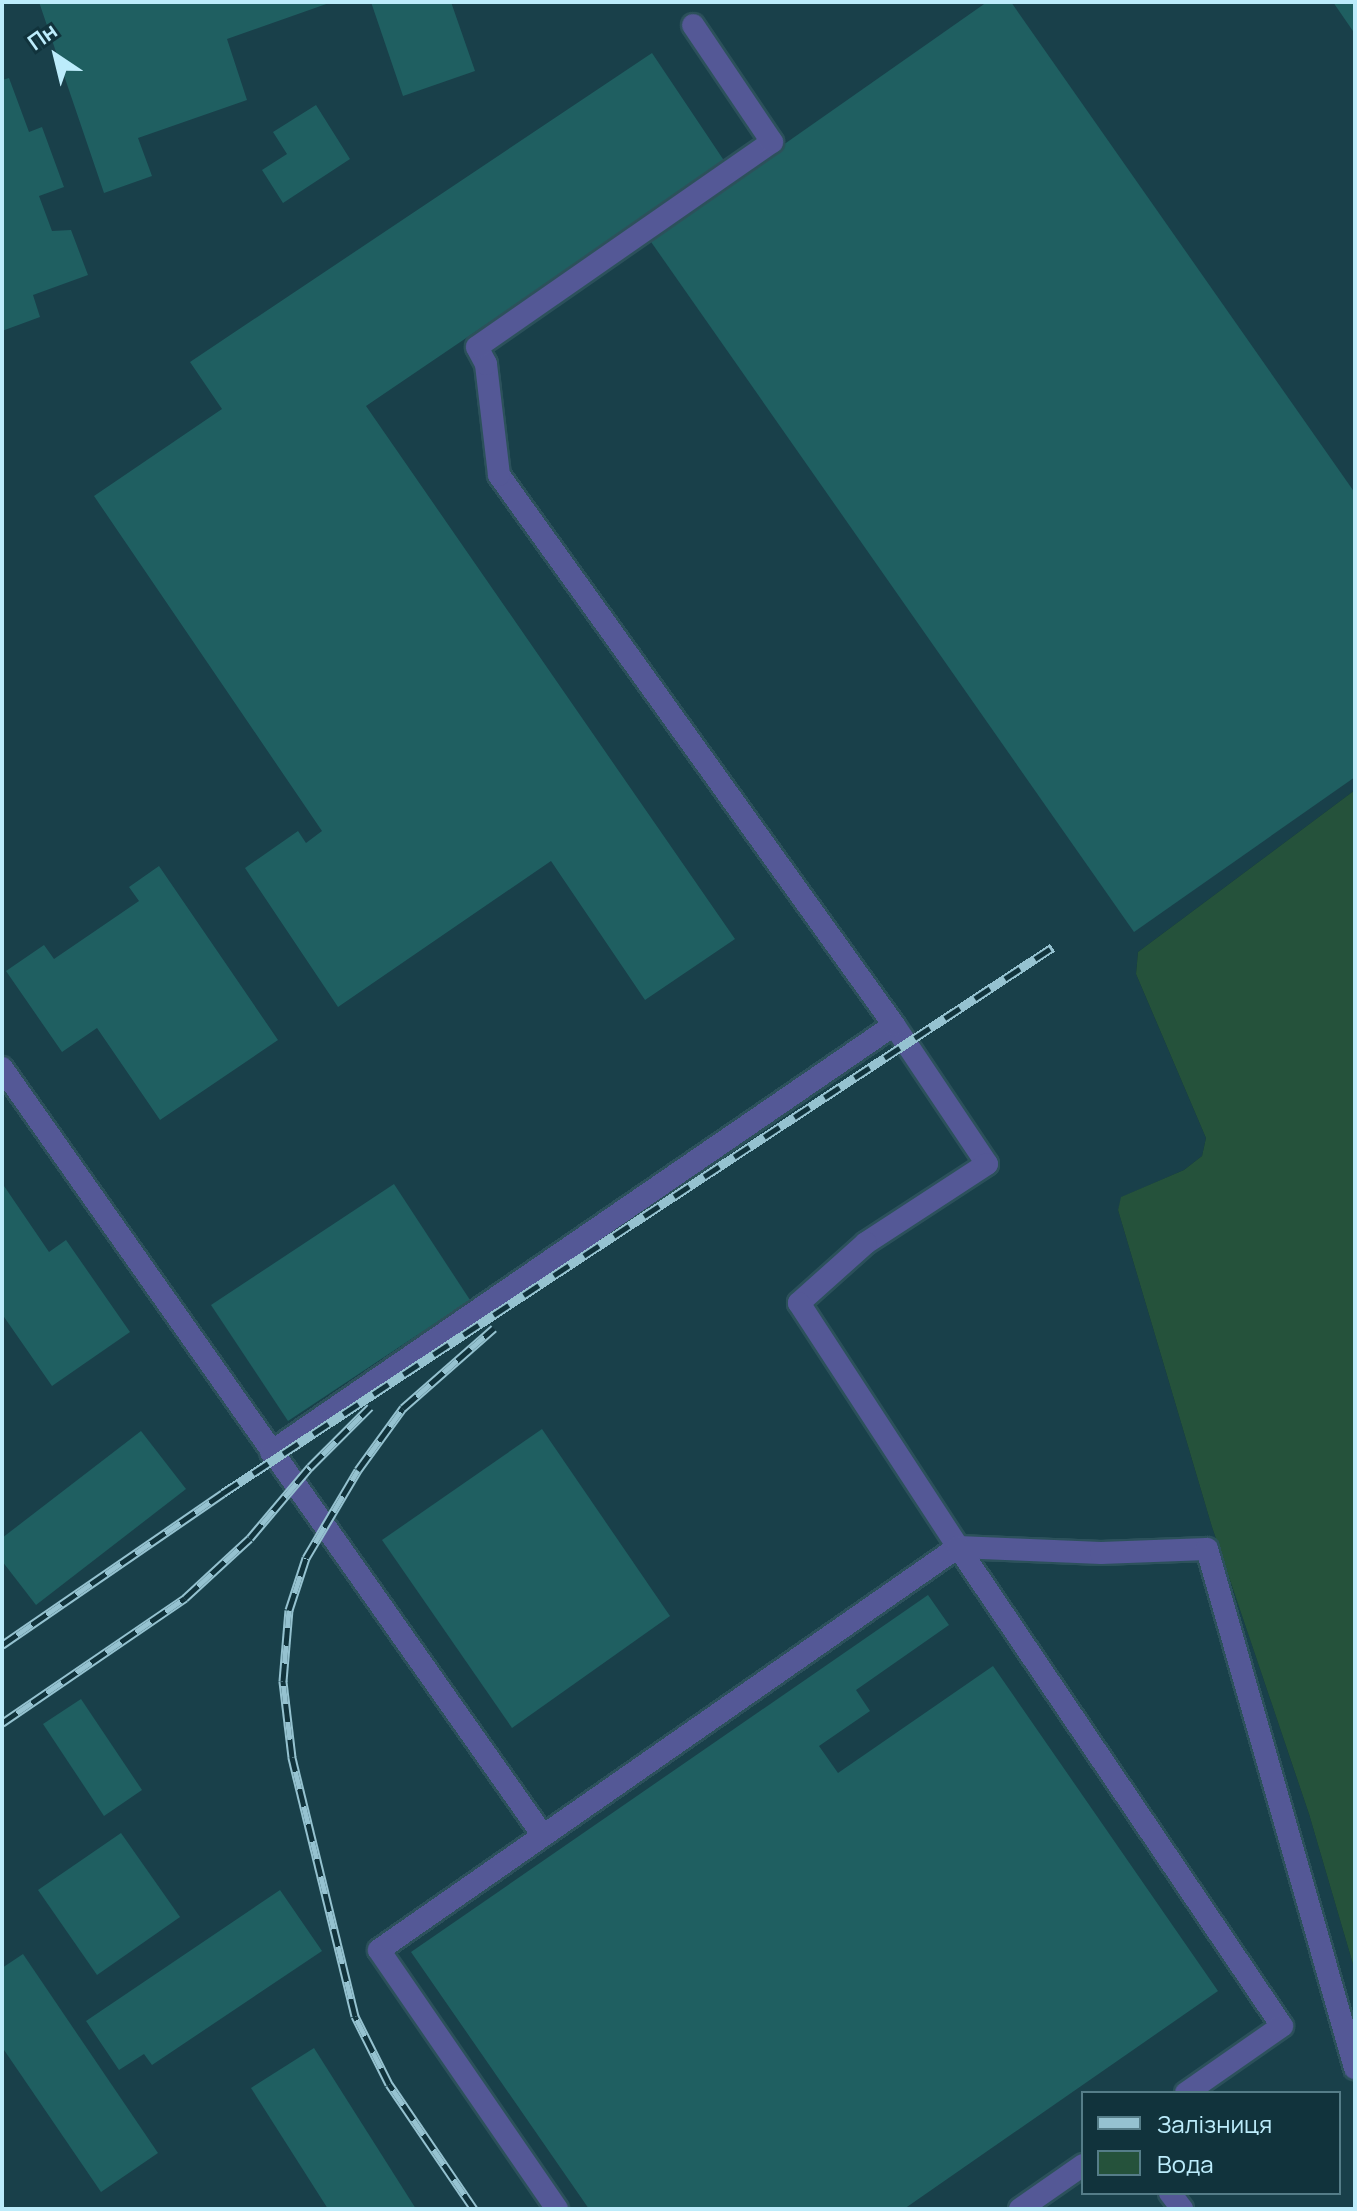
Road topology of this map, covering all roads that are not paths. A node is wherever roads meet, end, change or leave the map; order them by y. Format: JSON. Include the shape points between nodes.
{"nodes":[{"id":1,"x":693,"y":25,"type":"dead end"},
{"id":2,"x":894,"y":1025,"type":"junction"},
{"id":3,"x":2,"y":1068,"type":"edge"},
{"id":4,"x":271,"y":1452,"type":"junction"},
{"id":5,"x":958,"y":1547,"type":"junction"},
{"id":6,"x":542,"y":1834,"type":"junction"},
{"id":7,"x":1355,"y":2068,"type":"edge"},
{"id":8,"x":1189,"y":2091,"type":"edge"},
{"id":9,"x":1081,"y":2166,"type":"edge"},
{"id":10,"x":557,"y":2209,"type":"edge"},
{"id":11,"x":1020,"y":2209,"type":"edge"}],
"edges":[{"from":1,"to":2,"type":"lane","via":[[772,142],[477,347],[486,364],[499,475]]},
{"from":2,"to":4,"type":"lane"},
{"from":2,"to":5,"type":"lane","via":[[987,1164],[866,1243],[799,1303]]},
{"from":3,"to":4,"type":"lane"},
{"from":4,"to":6,"type":"lane"},
{"from":5,"to":6,"type":"lane"},
{"from":5,"to":7,"type":"lane","via":[[1101,1553],[1207,1549]]},
{"from":5,"to":8,"type":"lane","via":[[1282,2026]]},
{"from":6,"to":10,"type":"lane","via":[[379,1950]]},
{"from":9,"to":11,"type":"lane"}]}
